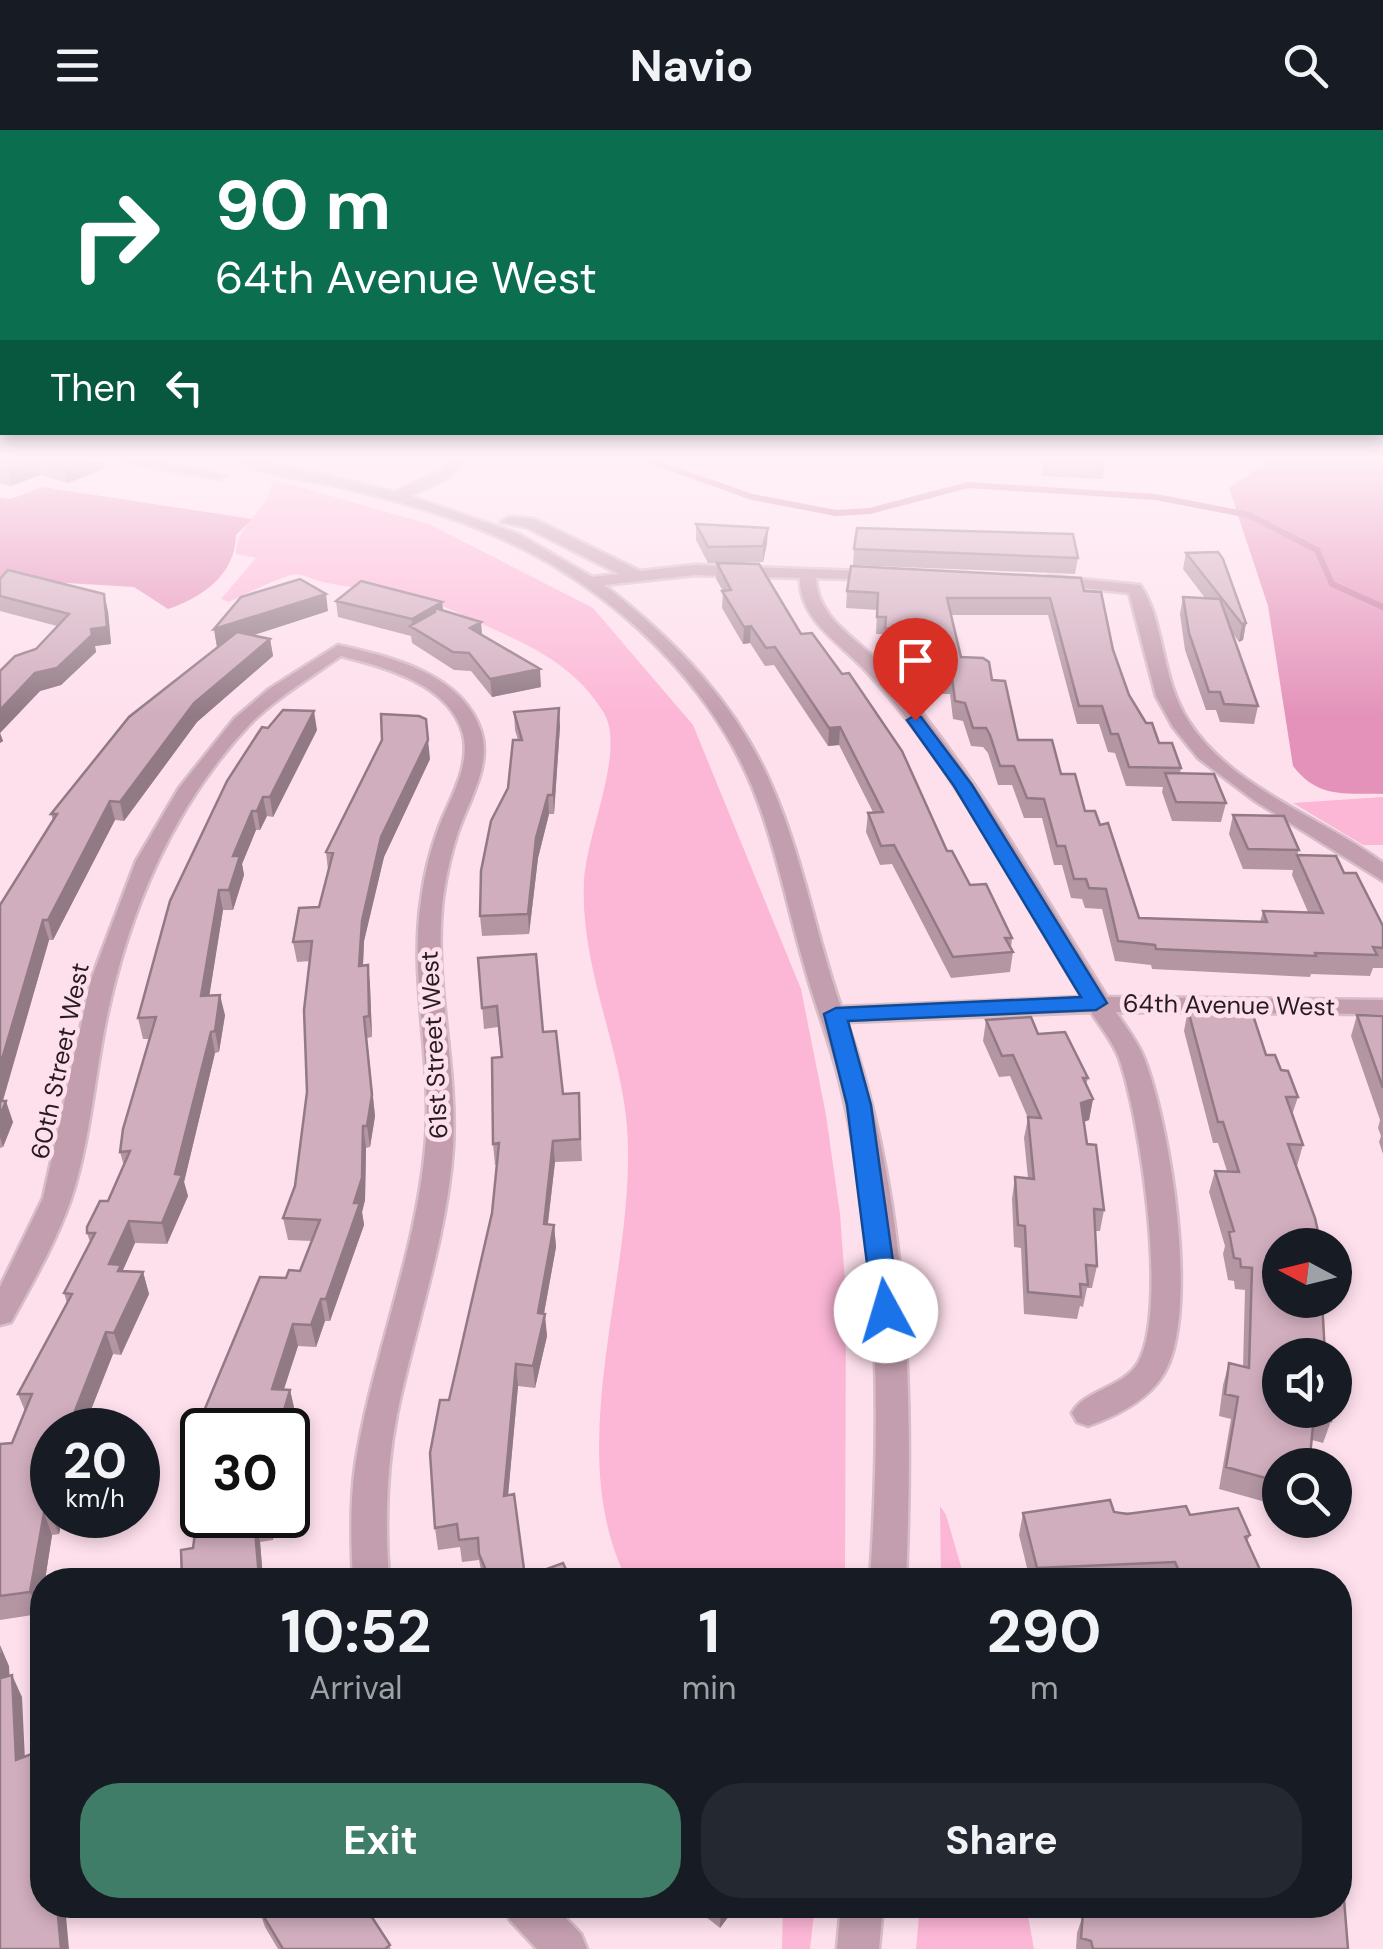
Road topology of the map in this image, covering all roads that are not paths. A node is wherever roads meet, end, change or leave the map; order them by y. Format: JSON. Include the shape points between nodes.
{"nodes":[{"id":1,"x":525,"y":546,"type":"edge"},
{"id":2,"x":576,"y":546,"type":"edge"},
{"id":3,"x":808,"y":571,"type":"junction"},
{"id":4,"x":634,"y":575,"type":"junction"},
{"id":5,"x":908,"y":576,"type":"edge"},
{"id":6,"x":1027,"y":580,"type":"edge"},
{"id":7,"x":590,"y":582,"type":"junction"},
{"id":8,"x":338,"y":650,"type":"joint"},
{"id":9,"x":1383,"y":874,"type":"edge"},
{"id":10,"x":1096,"y":1003,"type":"junction"},
{"id":11,"x":1383,"y":1007,"type":"edge"},
{"id":12,"x":836,"y":1014,"type":"junction"},
{"id":13,"x":0,"y":1314,"type":"edge"},
{"id":14,"x":1088,"y":1413,"type":"dead end"},
{"id":15,"x":370,"y":1568,"type":"edge"},
{"id":16,"x":889,"y":1568,"type":"edge"},
{"id":17,"x":537,"y":1918,"type":"edge"},
{"id":18,"x":861,"y":1918,"type":"edge"},
{"id":19,"x":566,"y":1949,"type":"edge"},
{"id":20,"x":858,"y":1949,"type":"edge"}],
"edges":[{"from":1,"to":7,"type":"street"},
{"from":2,"to":4,"type":"street"},
{"from":3,"to":4,"type":"street"},
{"from":3,"to":5,"type":"street"},
{"from":3,"to":10,"type":"street","via":[[816,612],[876,670],[963,785]]},
{"from":4,"to":7,"type":"street"},
{"from":6,"to":9,"type":"street","via":[[1136,590],[1164,696],[1188,735],[1240,782],[1329,833]]},
{"from":7,"to":12,"type":"street","via":[[663,644],[738,737],[780,831],[814,961]]},
{"from":8,"to":13,"type":"street","name":"60th Street West","via":[[242,722],[152,853],[94,1016],[55,1203]]},
{"from":8,"to":15,"type":"street","name":"61st Street West","via":[[397,666],[443,692],[467,720],[474,748],[430,912],[427,966],[439,1145],[418,1279],[376,1422],[367,1488]]},
{"from":10,"to":11,"type":"street","name":"64th Avenue West"},
{"from":10,"to":12,"type":"street","name":"64th Avenue West"},
{"from":10,"to":14,"type":"street","via":[[1131,1056],[1142,1101],[1168,1312],[1151,1368],[1134,1388]]},
{"from":12,"to":16,"type":"street","via":[[859,1105],[890,1344]]},
{"from":17,"to":19,"type":"street"},
{"from":18,"to":20,"type":"street"}]}
